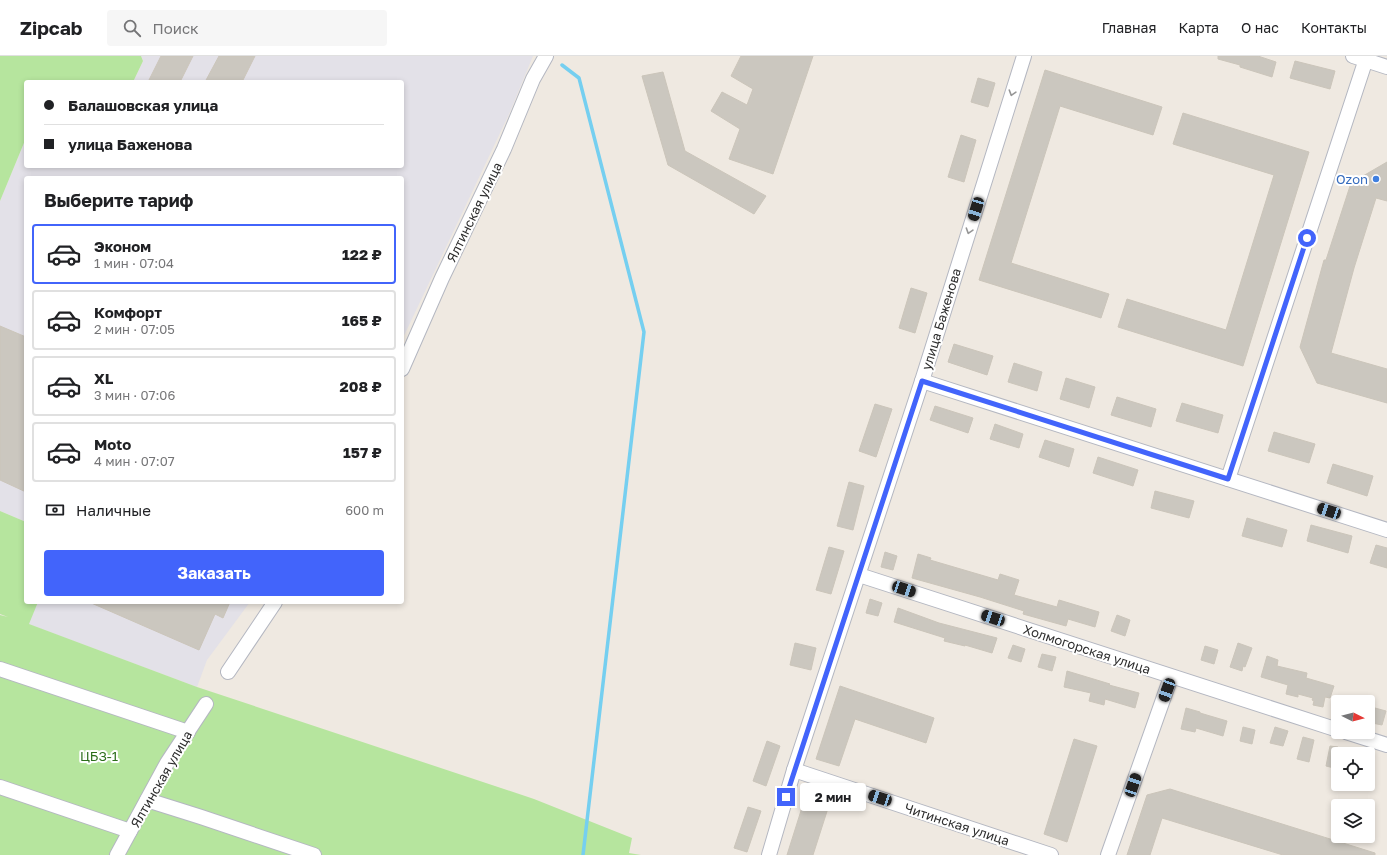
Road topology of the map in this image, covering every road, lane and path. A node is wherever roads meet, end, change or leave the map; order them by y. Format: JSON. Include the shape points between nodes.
{"nodes":[{"id":1,"x":546,"y":56,"type":"edge"},
{"id":2,"x":1024,"y":56,"type":"edge"},
{"id":3,"x":1362,"y":57,"type":"edge"},
{"id":4,"x":1387,"y":67,"type":"edge"},
{"id":5,"x":404,"y":364,"type":"edge"},
{"id":6,"x":922,"y":381,"type":"junction"},
{"id":7,"x":1228,"y":479,"type":"junction"},
{"id":8,"x":1387,"y":530,"type":"edge"},
{"id":9,"x":859,"y":574,"type":"junction"},
{"id":10,"x":274,"y":604,"type":"edge"},
{"id":11,"x":0,"y":669,"type":"edge"},
{"id":12,"x":228,"y":672,"type":"dead end"},
{"id":13,"x":1171,"y":677,"type":"junction"},
{"id":14,"x":206,"y":704,"type":"dead end"},
{"id":15,"x":1331,"y":728,"type":"edge"},
{"id":16,"x":188,"y":732,"type":"junction"},
{"id":17,"x":1368,"y":739,"type":"edge"},
{"id":18,"x":1387,"y":745,"type":"edge"},
{"id":19,"x":794,"y":770,"type":"junction"},
{"id":20,"x":0,"y":787,"type":"edge"},
{"id":21,"x":147,"y":800,"type":"junction"},
{"id":22,"x":130,"y":831,"type":"junction"},
{"id":23,"x":118,"y":855,"type":"edge"},
{"id":24,"x":314,"y":855,"type":"edge"},
{"id":25,"x":769,"y":855,"type":"edge"},
{"id":26,"x":1052,"y":855,"type":"edge"},
{"id":27,"x":1108,"y":855,"type":"edge"}],
"edges":[{"from":1,"to":5,"type":"street","name":"Ялтинская улица","via":[[533,78],[504,149]]},
{"from":2,"to":6,"type":"street","name":"улица Баженова","one_way":true},
{"from":3,"to":4,"type":"street"},
{"from":3,"to":7,"type":"street"},
{"from":6,"to":7,"type":"street"},
{"from":6,"to":9,"type":"street","name":"улица Баженова"},
{"from":7,"to":8,"type":"street"},
{"from":9,"to":13,"type":"street","name":"Холмогорская улица"},
{"from":9,"to":19,"type":"street","name":"улица Баженова"},
{"from":10,"to":12,"type":"street"},
{"from":11,"to":16,"type":"street"},
{"from":13,"to":15,"type":"street","name":"Холмогорская улица"},
{"from":13,"to":27,"type":"street"},
{"from":14,"to":16,"type":"street","name":"Ялтинская улица"},
{"from":16,"to":21,"type":"street","name":"Ялтинская улица"},
{"from":17,"to":18,"type":"street"},
{"from":19,"to":25,"type":"street","name":"улица Баженова"},
{"from":19,"to":26,"type":"street","name":"Читинская улица"},
{"from":20,"to":22,"type":"street"},
{"from":21,"to":22,"type":"street","name":"Ялтинская улица"},
{"from":21,"to":24,"type":"street"},
{"from":22,"to":23,"type":"street","name":"Ялтинская улица"}]}
